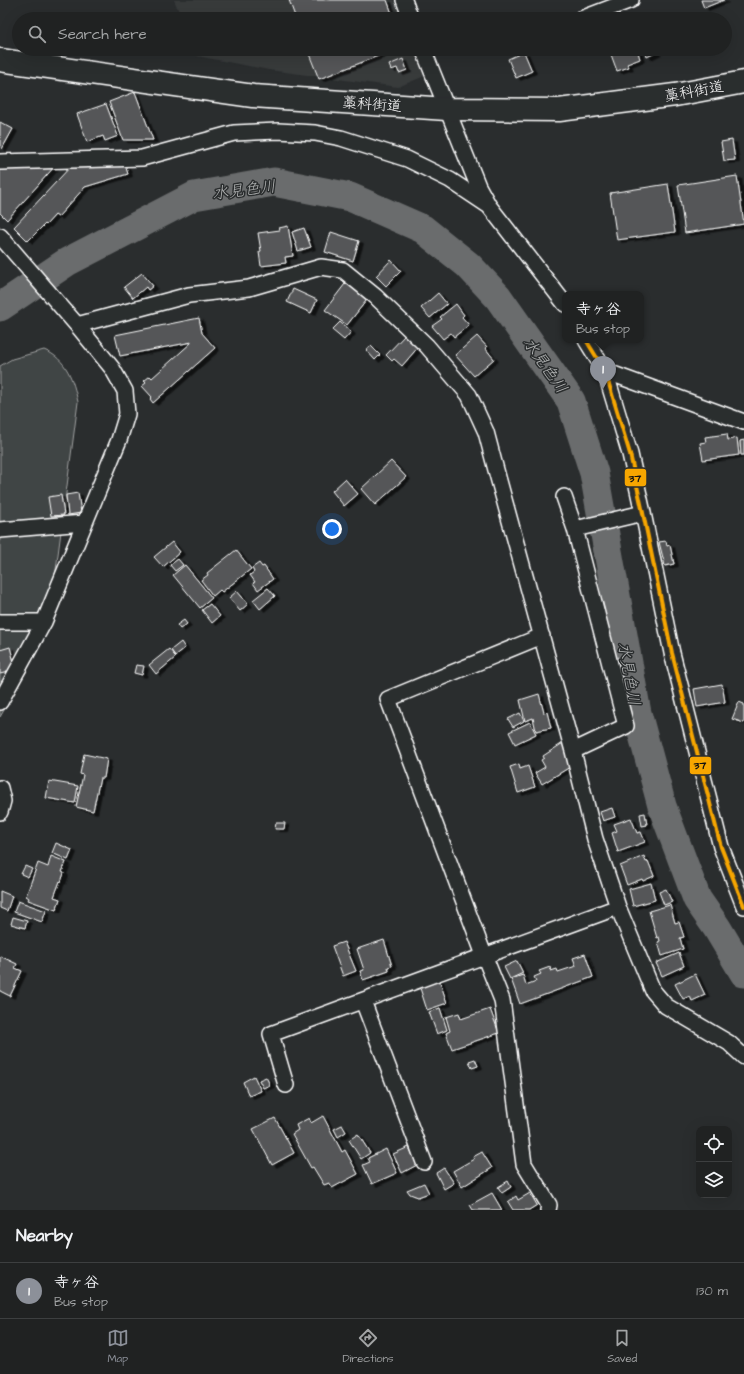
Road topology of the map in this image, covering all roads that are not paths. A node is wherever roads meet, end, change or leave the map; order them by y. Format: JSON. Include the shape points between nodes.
{"nodes":[{"id":1,"x":404,"y":0,"type":"edge"},
{"id":2,"x":631,"y":0,"type":"edge"},
{"id":3,"x":408,"y":12,"type":"edge"},
{"id":4,"x":599,"y":12,"type":"edge"},
{"id":5,"x":426,"y":56,"type":"edge"},
{"id":6,"x":0,"y":60,"type":"edge"},
{"id":7,"x":744,"y":82,"type":"edge"},
{"id":8,"x":447,"y":109,"type":"junction"},
{"id":9,"x":0,"y":162,"type":"edge"},
{"id":10,"x":489,"y":206,"type":"junction"},
{"id":11,"x":0,"y":236,"type":"edge"},
{"id":12,"x":562,"y":300,"type":"edge"},
{"id":13,"x":77,"y":325,"type":"junction"},
{"id":14,"x":588,"y":343,"type":"edge"},
{"id":15,"x":605,"y":371,"type":"junction"},
{"id":16,"x":744,"y":422,"type":"edge"},
{"id":17,"x":564,"y":497,"type":"dead end"},
{"id":18,"x":643,"y":513,"type":"junction"},
{"id":19,"x":84,"y":523,"type":"junction"},
{"id":20,"x":574,"y":529,"type":"junction"},
{"id":21,"x":0,"y":530,"type":"edge"},
{"id":22,"x":0,"y":622,"type":"edge"},
{"id":23,"x":44,"y":622,"type":"junction"},
{"id":24,"x":542,"y":636,"type":"junction"},
{"id":25,"x":0,"y":702,"type":"edge"},
{"id":26,"x":573,"y":751,"type":"junction"},
{"id":27,"x":0,"y":788,"type":"edge"},
{"id":28,"x":0,"y":812,"type":"edge"},
{"id":29,"x":744,"y":906,"type":"edge"},
{"id":30,"x":618,"y":907,"type":"junction"},
{"id":31,"x":484,"y":955,"type":"junction"},
{"id":32,"x":363,"y":1001,"type":"junction"},
{"id":33,"x":744,"y":1057,"type":"edge"},
{"id":34,"x":286,"y":1085,"type":"dead end"},
{"id":35,"x":424,"y":1162,"type":"dead end"},
{"id":36,"x":548,"y":1210,"type":"edge"}],
"edges":[{"from":1,"to":3,"type":"street"},
{"from":2,"to":4,"type":"street"},
{"from":5,"to":8,"type":"street"},
{"from":6,"to":8,"type":"highway","name":"藁科街道","via":[[253,96]]},
{"from":7,"to":8,"type":"highway","name":"藁科街道","via":[[675,95],[559,110]]},
{"from":8,"to":10,"type":"street","via":[[478,186]]},
{"from":9,"to":10,"type":"street","via":[[142,158],[234,133],[315,133],[341,138],[407,159],[450,180]]},
{"from":10,"to":12,"type":"street"},
{"from":11,"to":13,"type":"street"},
{"from":13,"to":19,"type":"street","via":[[112,368],[125,391],[127,414]]},
{"from":13,"to":24,"type":"street","via":[[190,295],[249,288],[320,267],[343,270],[375,296],[427,346],[469,395],[486,432]]},
{"from":14,"to":15,"type":"street"},
{"from":15,"to":16,"type":"street"},
{"from":15,"to":18,"type":"street","via":[[630,454]]},
{"from":17,"to":20,"type":"street"},
{"from":18,"to":20,"type":"street"},
{"from":18,"to":29,"type":"street","via":[[672,653],[721,846]]},
{"from":19,"to":21,"type":"street"},
{"from":19,"to":23,"type":"street"},
{"from":20,"to":26,"type":"street","via":[[626,726]]},
{"from":22,"to":23,"type":"street"},
{"from":23,"to":25,"type":"street"},
{"from":24,"to":26,"type":"street"},
{"from":24,"to":31,"type":"street","via":[[388,699]]},
{"from":26,"to":30,"type":"street","via":[[594,839]]},
{"from":27,"to":28,"type":"street","via":[[3,800]]},
{"from":30,"to":31,"type":"street"},
{"from":30,"to":33,"type":"street","via":[[653,991],[666,1006],[730,1043]]},
{"from":31,"to":32,"type":"street"},
{"from":31,"to":36,"type":"street","via":[[502,1000],[524,1164],[548,1205]]},
{"from":32,"to":34,"type":"street","via":[[271,1034]]},
{"from":32,"to":35,"type":"street"}]}
